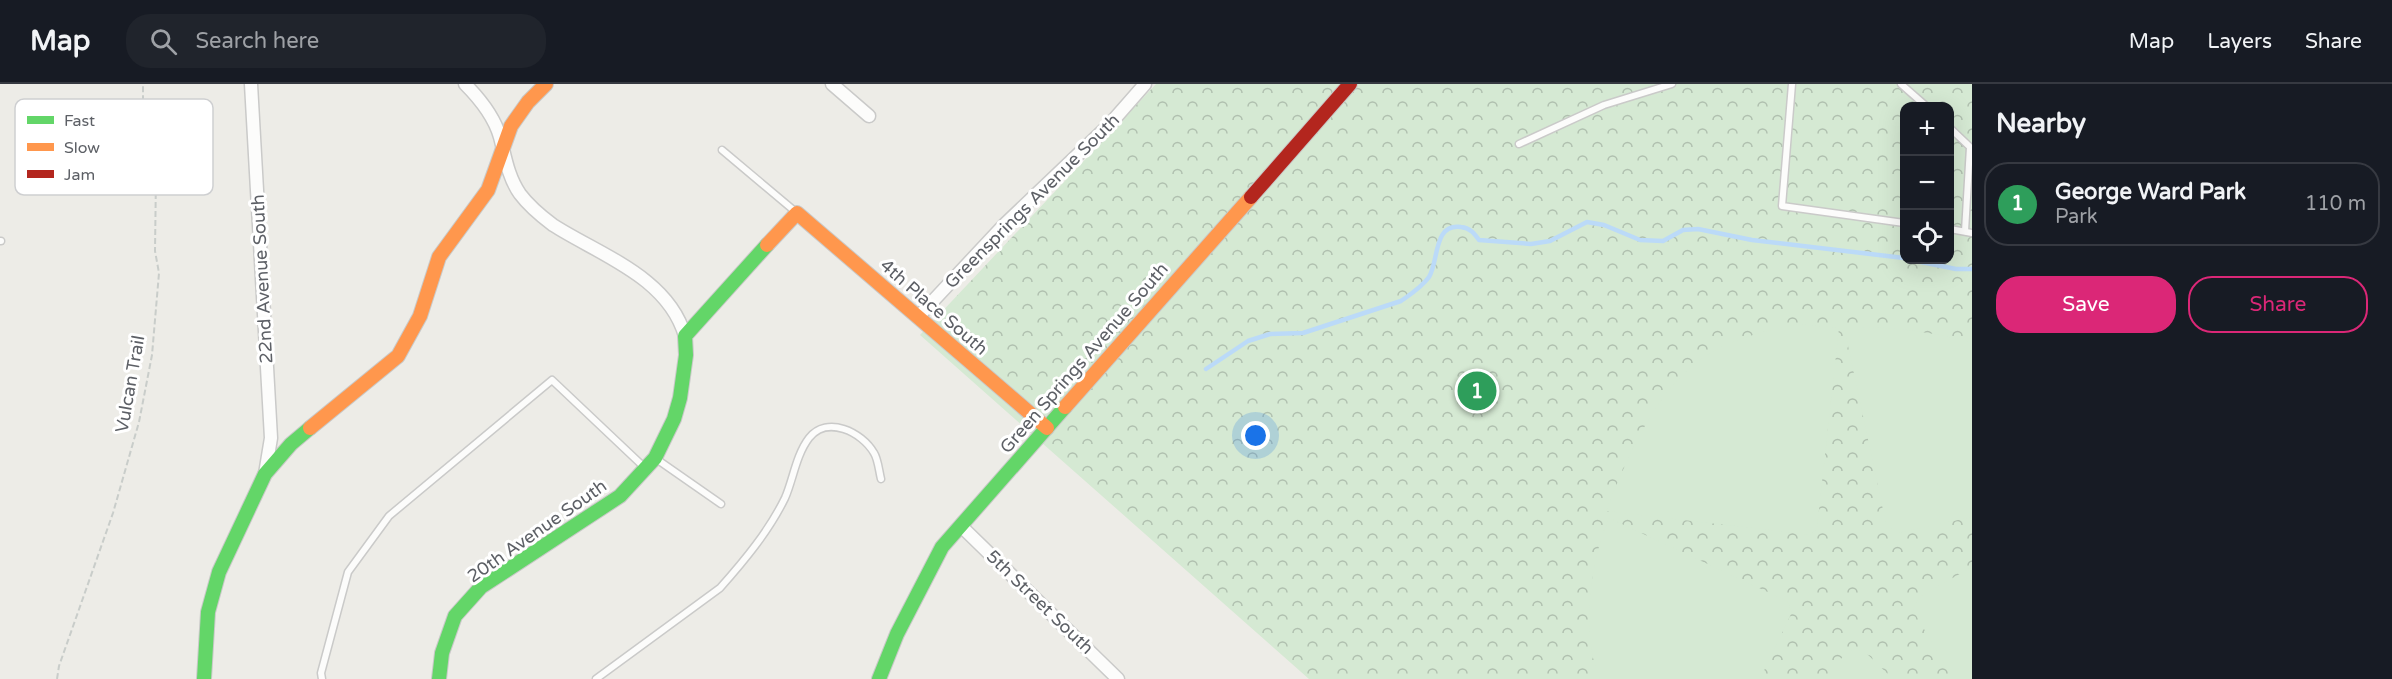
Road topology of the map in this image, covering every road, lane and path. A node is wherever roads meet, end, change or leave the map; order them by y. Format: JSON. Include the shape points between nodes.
{"nodes":[{"id":1,"x":251,"y":84,"type":"edge"},
{"id":2,"x":465,"y":84,"type":"edge"},
{"id":3,"x":546,"y":84,"type":"edge"},
{"id":4,"x":832,"y":84,"type":"edge"},
{"id":5,"x":1145,"y":84,"type":"edge"},
{"id":6,"x":1350,"y":84,"type":"edge"},
{"id":7,"x":1672,"y":84,"type":"edge"},
{"id":8,"x":1792,"y":84,"type":"edge"},
{"id":9,"x":1901,"y":84,"type":"edge"},
{"id":10,"x":1921,"y":102,"type":"edge"},
{"id":11,"x":869,"y":116,"type":"dead end"},
{"id":12,"x":1954,"y":133,"type":"edge"},
{"id":13,"x":1519,"y":144,"type":"dead end"},
{"id":14,"x":503,"y":150,"type":"junction"},
{"id":15,"x":722,"y":150,"type":"dead end"},
{"id":16,"x":156,"y":195,"type":"edge"},
{"id":17,"x":797,"y":213,"type":"junction"},
{"id":18,"x":1900,"y":222,"type":"edge"},
{"id":19,"x":1954,"y":230,"type":"edge"},
{"id":20,"x":1969,"y":232,"type":"edge"},
{"id":21,"x":918,"y":317,"type":"junction"},
{"id":22,"x":685,"y":336,"type":"junction"},
{"id":23,"x":1047,"y":428,"type":"junction"},
{"id":24,"x":650,"y":463,"type":"junction"},
{"id":25,"x":265,"y":474,"type":"junction"},
{"id":26,"x":880,"y":479,"type":"dead end"},
{"id":27,"x":721,"y":504,"type":"dead end"},
{"id":28,"x":961,"y":526,"type":"junction"},
{"id":29,"x":57,"y":679,"type":"edge"},
{"id":30,"x":204,"y":679,"type":"edge"},
{"id":31,"x":322,"y":679,"type":"edge"},
{"id":32,"x":439,"y":679,"type":"edge"},
{"id":33,"x":596,"y":679,"type":"edge"},
{"id":34,"x":879,"y":679,"type":"edge"},
{"id":35,"x":1118,"y":679,"type":"edge"}],
"edges":[{"from":1,"to":25,"type":"street","name":"22nd Avenue South","via":[[271,438]]},
{"from":2,"to":14,"type":"street","via":[[487,109]]},
{"from":3,"to":14,"type":"street","via":[[511,126]]},
{"from":4,"to":11,"type":"street"},
{"from":5,"to":21,"type":"street","name":"Greensprings Avenue South"},
{"from":6,"to":23,"type":"street","name":"Green Springs Avenue South"},
{"from":7,"to":13,"type":"lane","via":[[1604,105]]},
{"from":8,"to":18,"type":"lane","via":[[1782,206]]},
{"from":9,"to":10,"type":"lane"},
{"from":12,"to":20,"type":"lane","via":[[1970,147]]},
{"from":14,"to":22,"type":"street","via":[[520,194],[542,217],[638,274],[668,306]]},
{"from":14,"to":25,"type":"street","via":[[488,190],[439,257],[420,316],[398,356],[291,444]]},
{"from":15,"to":17,"type":"lane"},
{"from":16,"to":29,"type":"path","name":"Vulcan Trail","via":[[155,251],[159,273],[152,355],[140,422]]},
{"from":17,"to":21,"type":"street","name":"4th Place South"},
{"from":17,"to":22,"type":"street"},
{"from":19,"to":20,"type":"lane"},
{"from":21,"to":23,"type":"street","name":"4th Place South"},
{"from":22,"to":24,"type":"street","name":"20th Avenue South","via":[[681,398]]},
{"from":23,"to":28,"type":"street","name":"Green Springs Avenue South"},
{"from":24,"to":27,"type":"lane"},
{"from":24,"to":31,"type":"lane","via":[[552,380],[389,516],[348,572]]},
{"from":24,"to":32,"type":"street","name":"20th Avenue South","via":[[620,496],[482,587],[455,616],[442,653]]},
{"from":25,"to":30,"type":"street","via":[[219,572],[208,612]]},
{"from":26,"to":33,"type":"lane","via":[[875,453],[861,438],[840,426],[825,428],[810,437],[784,499],[757,543],[720,588]]},
{"from":28,"to":34,"type":"street","name":"Green Springs Avenue South","via":[[933,563]]},
{"from":28,"to":35,"type":"street","name":"5th Street South"}]}
